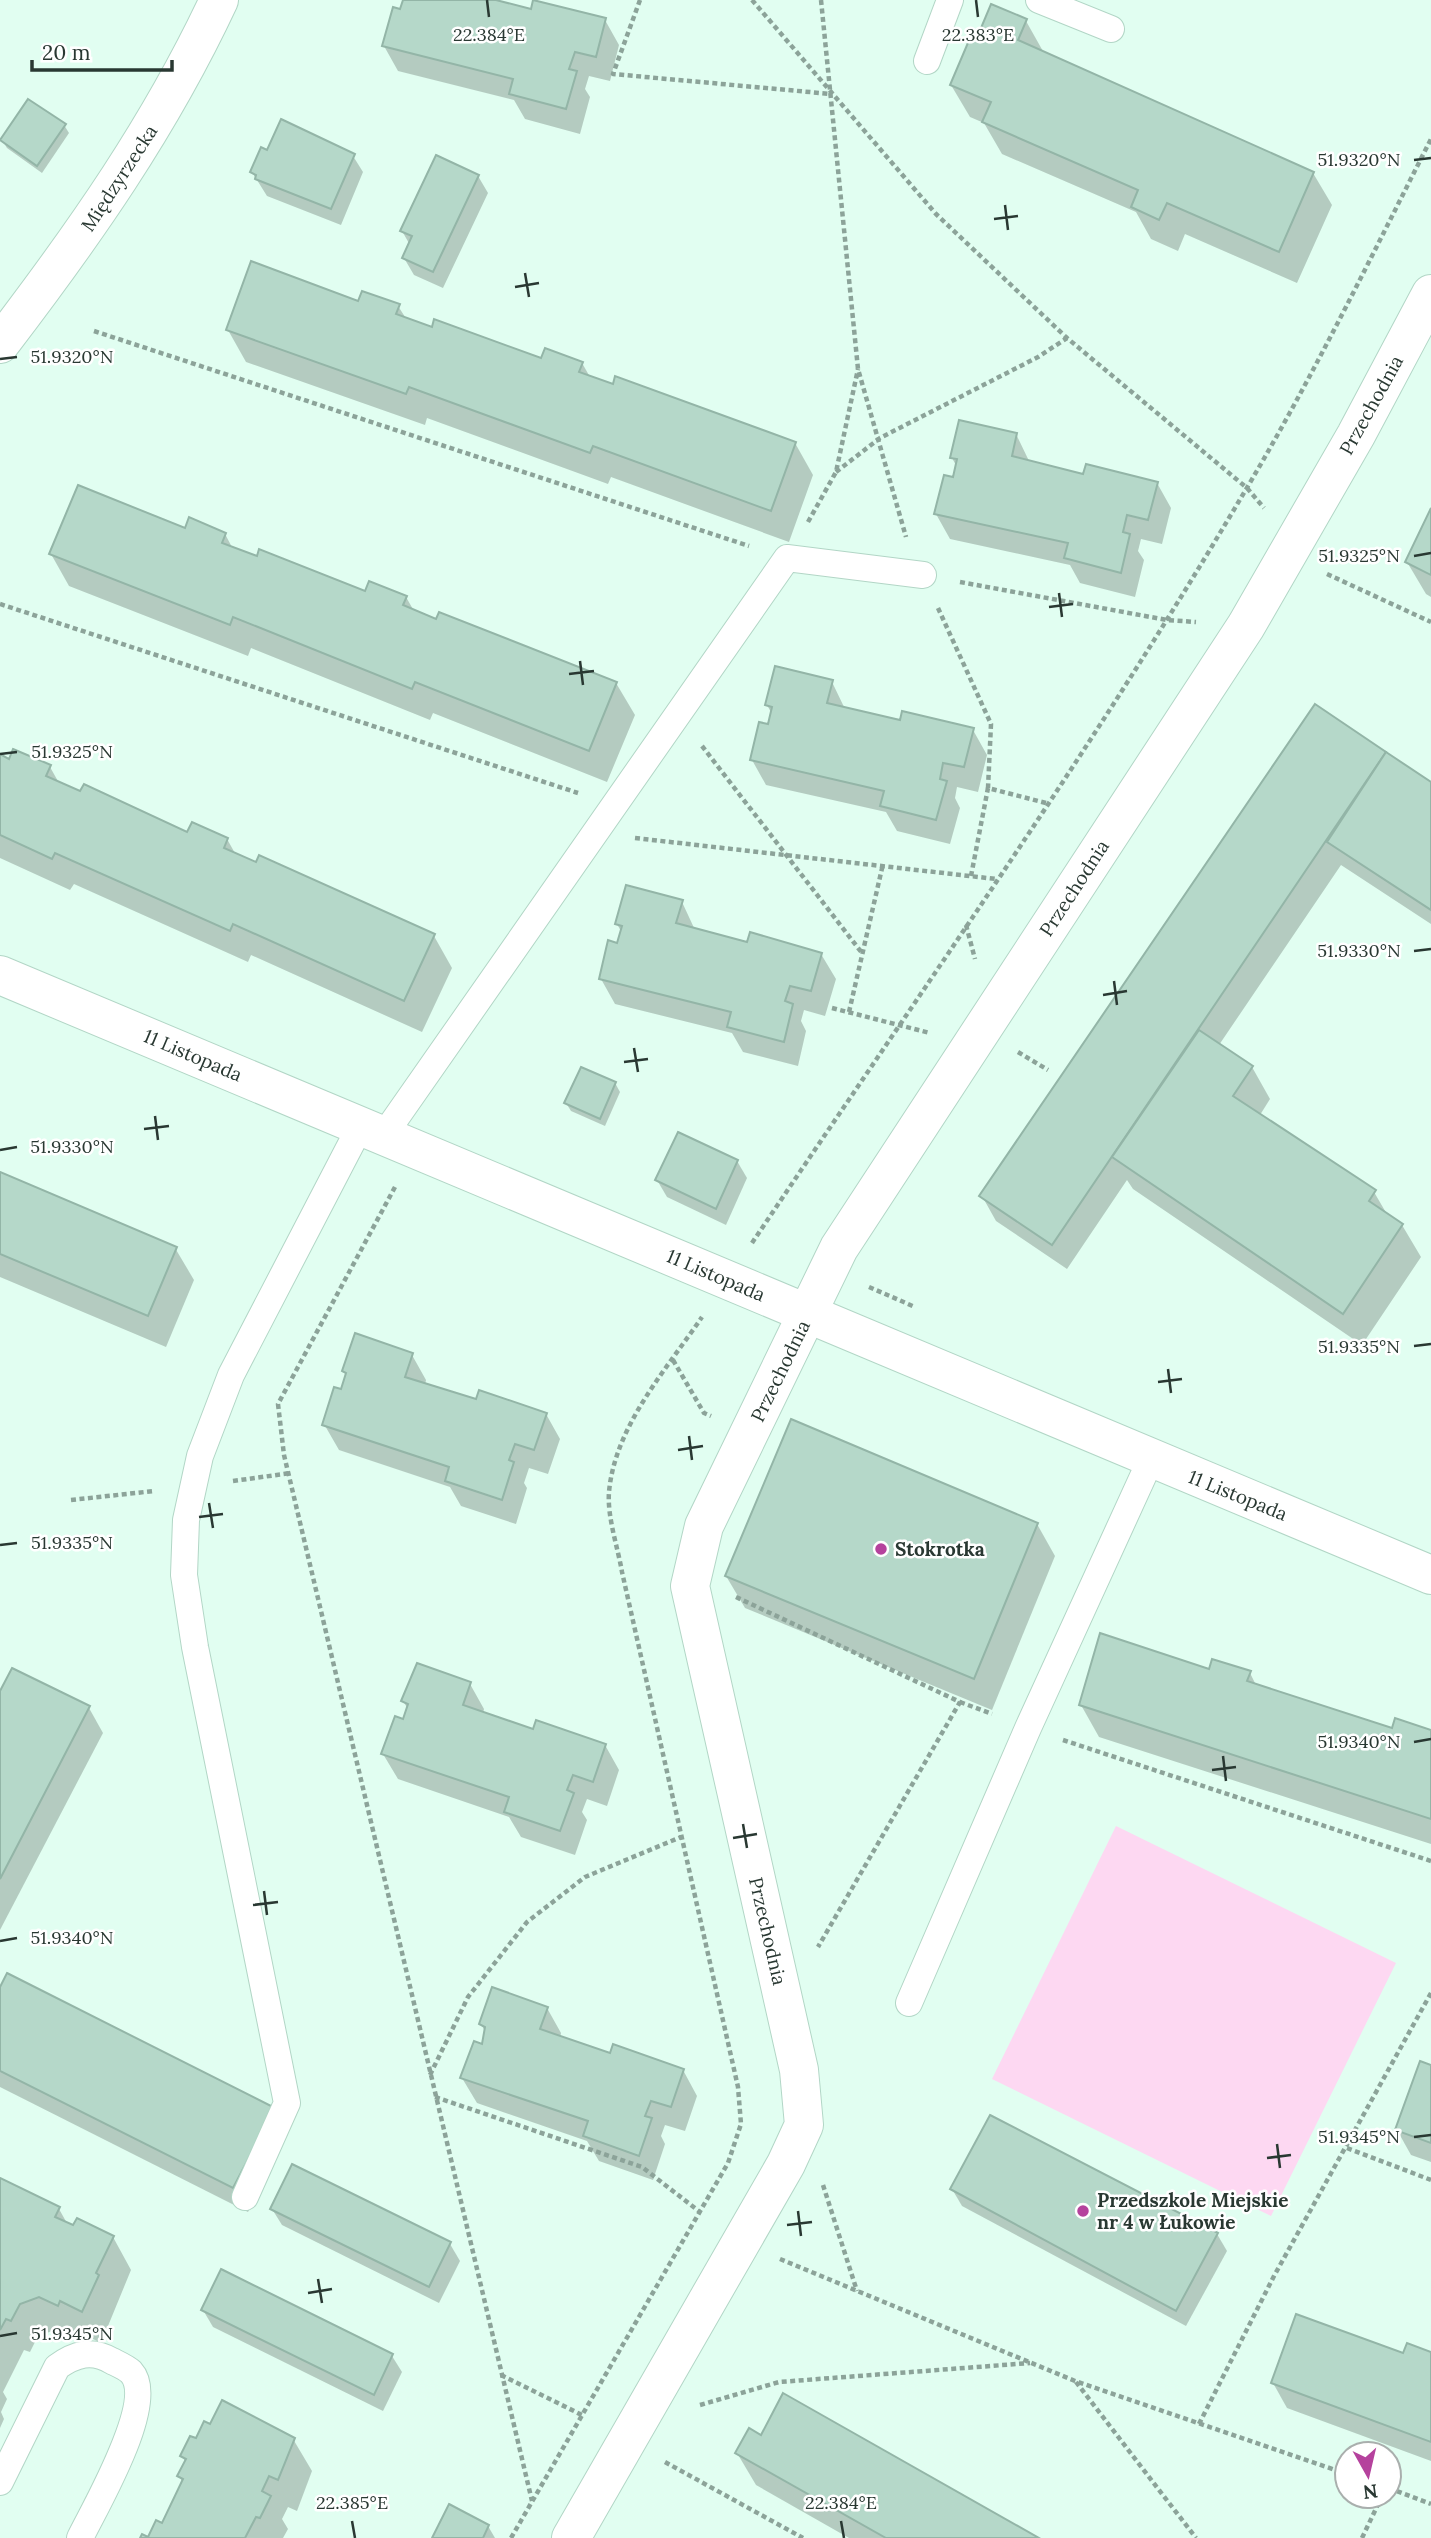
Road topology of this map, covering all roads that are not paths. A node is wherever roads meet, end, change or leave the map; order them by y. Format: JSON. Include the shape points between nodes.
{"nodes":[{"id":1,"x":219,"y":0,"type":"edge"},
{"id":2,"x":950,"y":0,"type":"edge"},
{"id":3,"x":1039,"y":0,"type":"edge"},
{"id":4,"x":1111,"y":29,"type":"dead end"},
{"id":5,"x":927,"y":61,"type":"dead end"},
{"id":6,"x":1431,"y":294,"type":"edge"},
{"id":7,"x":0,"y":344,"type":"edge"},
{"id":8,"x":923,"y":575,"type":"road end"},
{"id":9,"x":0,"y":975,"type":"edge"},
{"id":10,"x":387,"y":1136,"type":"junction"},
{"id":11,"x":808,"y":1313,"type":"junction"},
{"id":12,"x":1152,"y":1459,"type":"junction"},
{"id":13,"x":1431,"y":1575,"type":"edge"},
{"id":14,"x":909,"y":2003,"type":"dead end"},
{"id":15,"x":245,"y":2197,"type":"dead end"},
{"id":16,"x":0,"y":2482,"type":"edge"},
{"id":17,"x":80,"y":2538,"type":"edge"},
{"id":18,"x":570,"y":2538,"type":"edge"}],
"edges":[{"from":1,"to":7,"type":"street","name":"Międzyrzecka","via":[[155,124],[110,196]]},
{"from":2,"to":5,"type":"lane"},
{"from":3,"to":4,"type":"lane"},
{"from":6,"to":11,"type":"street","name":"Przechodnia","via":[[1245,626],[839,1248]]},
{"from":8,"to":10,"type":"lane","via":[[787,558]]},
{"from":9,"to":10,"type":"street","name":"11 Listopada"},
{"from":10,"to":11,"type":"street","name":"11 Listopada"},
{"from":10,"to":15,"type":"lane","via":[[231,1375],[200,1456],[186,1520],[184,1575],[195,1647],[287,2104]]},
{"from":11,"to":12,"type":"street","name":"11 Listopada"},
{"from":11,"to":18,"type":"street","name":"Przechodnia","via":[[704,1526],[690,1586],[799,2070],[804,2125],[786,2164]]},
{"from":12,"to":13,"type":"street","name":"11 Listopada"},
{"from":12,"to":14,"type":"lane","via":[[1028,1728]]},
{"from":16,"to":17,"type":"lane","via":[[57,2367],[75,2355],[104,2356],[132,2373],[139,2392],[137,2417]]}]}
